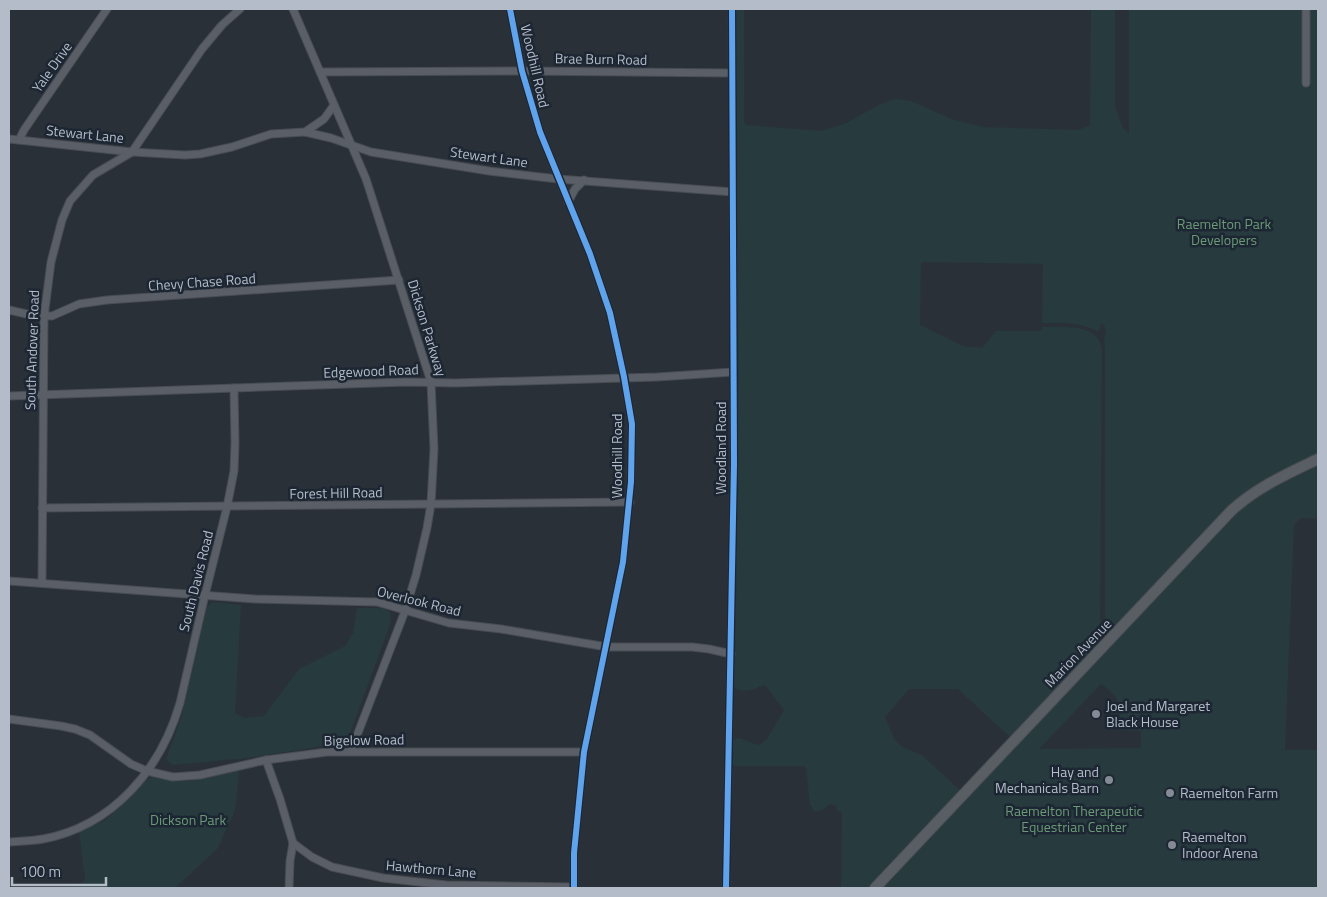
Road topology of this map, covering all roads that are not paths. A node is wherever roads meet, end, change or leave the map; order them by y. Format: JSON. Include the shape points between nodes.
{"nodes":[{"id":1,"x":107,"y":9,"type":"edge"},
{"id":2,"x":240,"y":9,"type":"edge"},
{"id":3,"x":292,"y":9,"type":"edge"},
{"id":4,"x":510,"y":9,"type":"edge"},
{"id":5,"x":732,"y":9,"type":"edge"},
{"id":6,"x":1306,"y":9,"type":"edge"},
{"id":7,"x":522,"y":71,"type":"junction"},
{"id":8,"x":320,"y":72,"type":"junction"},
{"id":9,"x":732,"y":73,"type":"junction"},
{"id":10,"x":1306,"y":84,"type":"dead end"},
{"id":11,"x":334,"y":105,"type":"junction"},
{"id":12,"x":305,"y":132,"type":"junction"},
{"id":13,"x":9,"y":139,"type":"edge"},
{"id":14,"x":19,"y":140,"type":"junction"},
{"id":15,"x":352,"y":146,"type":"junction"},
{"id":16,"x":132,"y":152,"type":"junction"},
{"id":17,"x":558,"y":179,"type":"junction"},
{"id":18,"x":584,"y":180,"type":"junction"},
{"id":19,"x":733,"y":192,"type":"junction"},
{"id":20,"x":568,"y":202,"type":"junction"},
{"id":21,"x":399,"y":280,"type":"junction"},
{"id":22,"x":9,"y":310,"type":"edge"},
{"id":23,"x":44,"y":317,"type":"junction"},
{"id":24,"x":733,"y":372,"type":"junction"},
{"id":25,"x":624,"y":377,"type":"junction"},
{"id":26,"x":431,"y":382,"type":"junction"},
{"id":27,"x":234,"y":388,"type":"junction"},
{"id":28,"x":42,"y":395,"type":"junction"},
{"id":29,"x":9,"y":396,"type":"edge"},
{"id":30,"x":1318,"y":459,"type":"edge"},
{"id":31,"x":630,"y":502,"type":"junction"},
{"id":32,"x":431,"y":504,"type":"junction"},
{"id":33,"x":227,"y":507,"type":"junction"},
{"id":34,"x":42,"y":508,"type":"junction"},
{"id":35,"x":9,"y":581,"type":"edge"},
{"id":36,"x":42,"y":584,"type":"junction"},
{"id":37,"x":205,"y":595,"type":"junction"},
{"id":38,"x":405,"y":610,"type":"junction"},
{"id":39,"x":606,"y":647,"type":"junction"},
{"id":40,"x":731,"y":654,"type":"junction"},
{"id":41,"x":9,"y":719,"type":"edge"},
{"id":42,"x":351,"y":751,"type":"junction"},
{"id":43,"x":584,"y":752,"type":"junction"},
{"id":44,"x":266,"y":760,"type":"junction"},
{"id":45,"x":147,"y":771,"type":"junction"},
{"id":46,"x":9,"y":842,"type":"edge"},
{"id":47,"x":293,"y":843,"type":"junction"},
{"id":48,"x":289,"y":888,"type":"edge"},
{"id":49,"x":574,"y":888,"type":"edge"},
{"id":50,"x":726,"y":888,"type":"edge"},
{"id":51,"x":875,"y":888,"type":"edge"}],
"edges":[{"from":1,"to":14,"type":"street","name":"Yale Drive"},
{"from":2,"to":16,"type":"street","name":"South Andover Road","via":[[211,36]]},
{"from":3,"to":8,"type":"street","name":"Dickson Parkway"},
{"from":4,"to":7,"type":"street","name":"Woodhill Road"},
{"from":5,"to":9,"type":"street","name":"Woodland Road"},
{"from":6,"to":10,"type":"street"},
{"from":7,"to":8,"type":"street","name":"Brae Burn Road"},
{"from":7,"to":9,"type":"street","name":"Brae Burn Road"},
{"from":7,"to":17,"type":"street","name":"Woodhill Road"},
{"from":8,"to":11,"type":"street","name":"Dickson Parkway"},
{"from":9,"to":19,"type":"street","name":"Woodland Road"},
{"from":11,"to":12,"type":"street","via":[[324,120]]},
{"from":11,"to":15,"type":"street","name":"Dickson Parkway"},
{"from":12,"to":15,"type":"street","name":"Stewart Lane"},
{"from":12,"to":16,"type":"street","name":"Stewart Lane","via":[[271,134],[200,154]]},
{"from":13,"to":14,"type":"street","name":"Stewart Lane"},
{"from":14,"to":16,"type":"street","name":"Stewart Lane"},
{"from":15,"to":17,"type":"street","name":"Stewart Lane","via":[[455,166]]},
{"from":15,"to":21,"type":"street","name":"Dickson Parkway","via":[[366,178]]},
{"from":16,"to":23,"type":"street","name":"South Andover Road","via":[[93,175],[70,201],[54,246]]},
{"from":17,"to":18,"type":"street","name":"Stewart Lane"},
{"from":17,"to":20,"type":"street","name":"Woodhill Road"},
{"from":18,"to":19,"type":"street","name":"Stewart Lane"},
{"from":18,"to":20,"type":"street"},
{"from":19,"to":24,"type":"street","name":"Woodland Road"},
{"from":20,"to":25,"type":"street","name":"Woodhill Road","via":[[604,293]]},
{"from":21,"to":23,"type":"street","name":"Chevy Chase Road","via":[[107,300],[79,304]]},
{"from":21,"to":26,"type":"street","name":"Dickson Parkway"},
{"from":22,"to":23,"type":"street","name":"Chevy Chase Road"},
{"from":23,"to":28,"type":"street","name":"South Andover Road"},
{"from":24,"to":25,"type":"street","name":"Edgewood Road"},
{"from":24,"to":40,"type":"street","name":"Woodland Road"},
{"from":25,"to":26,"type":"street","name":"Edgewood Road"},
{"from":25,"to":31,"type":"street","name":"Woodhill Road","via":[[632,434]]},
{"from":26,"to":27,"type":"street","name":"Edgewood Road"},
{"from":26,"to":32,"type":"street","name":"Dickson Parkway","via":[[434,449]]},
{"from":27,"to":28,"type":"street","name":"Edgewood Road"},
{"from":27,"to":33,"type":"street","name":"South Davis Road","via":[[235,459]]},
{"from":28,"to":29,"type":"street","name":"Edgewood Road"},
{"from":28,"to":34,"type":"street","name":"South Andover Road"},
{"from":30,"to":51,"type":"street","name":"Marion Avenue","via":[[1266,485],[1231,511]]},
{"from":31,"to":32,"type":"street","name":"Forest Hill Road"},
{"from":31,"to":39,"type":"street","name":"Woodhill Road","via":[[621,577]]},
{"from":32,"to":33,"type":"street","name":"Forest Hill Road"},
{"from":32,"to":38,"type":"street","name":"Dickson Parkway"},
{"from":33,"to":34,"type":"street","name":"Forest Hill Road"},
{"from":33,"to":37,"type":"street","name":"South Davis Road"},
{"from":34,"to":36,"type":"street","name":"South Andover Road"},
{"from":35,"to":36,"type":"street","name":"Overlook Road"},
{"from":36,"to":37,"type":"street","name":"Overlook Road"},
{"from":37,"to":38,"type":"street","name":"Overlook Road","via":[[260,600],[377,602]]},
{"from":37,"to":45,"type":"street","name":"South Davis Road","via":[[176,717]]},
{"from":38,"to":39,"type":"street","name":"Overlook Road","via":[[449,623]]},
{"from":38,"to":42,"type":"street","name":"Dickson Parkway"},
{"from":39,"to":40,"type":"street","name":"Overlook Road","via":[[709,648]]},
{"from":39,"to":43,"type":"street","name":"Woodhill Road"},
{"from":40,"to":50,"type":"street","name":"Woodland Road"},
{"from":41,"to":45,"type":"street","name":"Bigelow Road","via":[[75,729]]},
{"from":42,"to":43,"type":"street","name":"Bigelow Road"},
{"from":42,"to":44,"type":"street","name":"Bigelow Road"},
{"from":43,"to":49,"type":"street","name":"Woodhill Road"},
{"from":44,"to":45,"type":"street","name":"Bigelow Road","via":[[185,777]]},
{"from":44,"to":47,"type":"street"},
{"from":45,"to":46,"type":"street","name":"South Davis Road","via":[[115,807],[92,822],[49,838]]},
{"from":47,"to":48,"type":"street"},
{"from":47,"to":49,"type":"street","name":"Hawthorn Lane","via":[[332,867],[383,878],[446,885]]}]}
